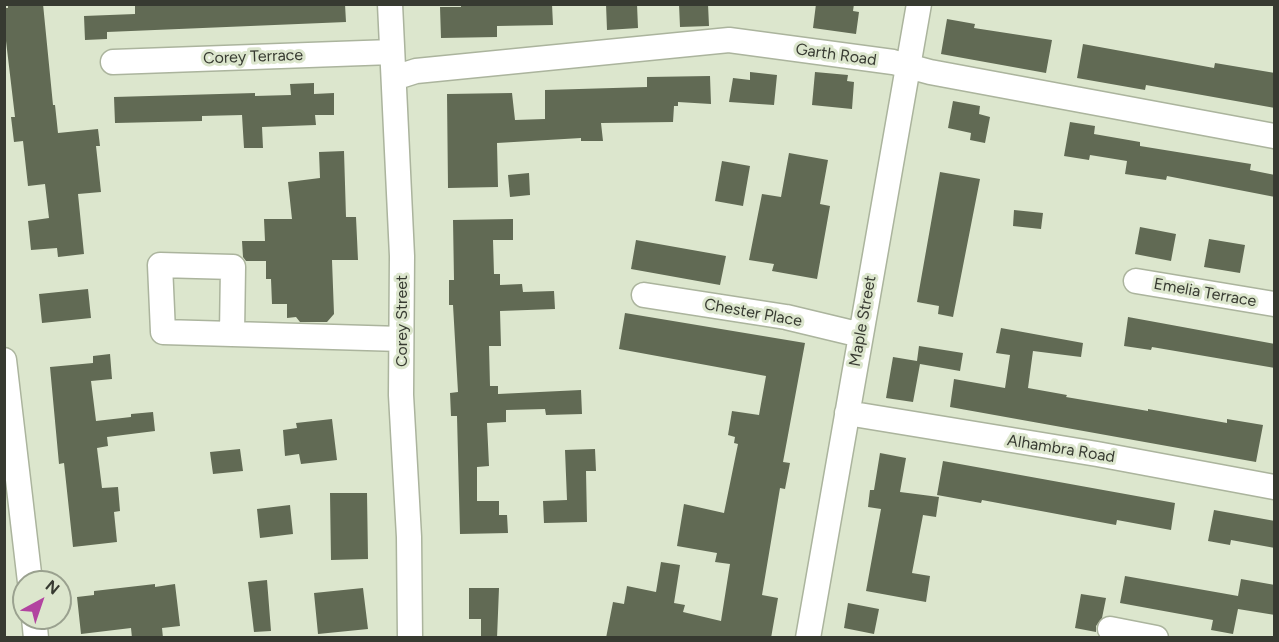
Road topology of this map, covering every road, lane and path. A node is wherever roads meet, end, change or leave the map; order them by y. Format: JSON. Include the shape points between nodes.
{"nodes":[{"id":1,"x":390,"y":4,"type":"edge"},
{"id":2,"x":919,"y":4,"type":"edge"},
{"id":3,"x":392,"y":52,"type":"junction"},
{"id":4,"x":113,"y":62,"type":"dead end"},
{"id":5,"x":908,"y":65,"type":"junction"},
{"id":6,"x":394,"y":78,"type":"junction"},
{"id":7,"x":1275,"y":136,"type":"edge"},
{"id":8,"x":1137,"y":281,"type":"dead end"},
{"id":9,"x":644,"y":295,"type":"dead end"},
{"id":10,"x":1275,"y":304,"type":"edge"},
{"id":11,"x":232,"y":334,"type":"dead end"},
{"id":12,"x":861,"y":335,"type":"junction"},
{"id":13,"x":401,"y":339,"type":"junction"},
{"id":14,"x":4,"y":360,"type":"edge"},
{"id":15,"x":847,"y":413,"type":"junction"},
{"id":16,"x":1275,"y":487,"type":"edge"},
{"id":17,"x":29,"y":570,"type":"edge"},
{"id":18,"x":1110,"y":630,"type":"dead end"},
{"id":19,"x":410,"y":638,"type":"edge"},
{"id":20,"x":808,"y":638,"type":"edge"},
{"id":21,"x":1156,"y":638,"type":"edge"}],
"edges":[{"from":1,"to":3,"type":"street","name":"Corey Street"},
{"from":2,"to":5,"type":"street","name":"Maple Street"},
{"from":3,"to":4,"type":"street","name":"Corey Terrace"},
{"from":3,"to":6,"type":"street","name":"Corey Street"},
{"from":5,"to":6,"type":"street","name":"Garth Road","via":[[729,40],[416,71]]},
{"from":5,"to":7,"type":"street","name":"Garth Road"},
{"from":5,"to":12,"type":"street","name":"Maple Street"},
{"from":6,"to":13,"type":"street","name":"Corey Street","via":[[402,256]]},
{"from":8,"to":10,"type":"street","name":"Emelia Terrace"},
{"from":9,"to":12,"type":"street","name":"Chester Place","via":[[786,317]]},
{"from":11,"to":13,"type":"street"},
{"from":12,"to":15,"type":"street","name":"Maple Street"},
{"from":13,"to":19,"type":"street","name":"Corey Street"},
{"from":14,"to":17,"type":"street"},
{"from":15,"to":16,"type":"street","name":"Alhambra Road"},
{"from":15,"to":20,"type":"street","name":"Maple Street"},
{"from":18,"to":21,"type":"street"}]}
